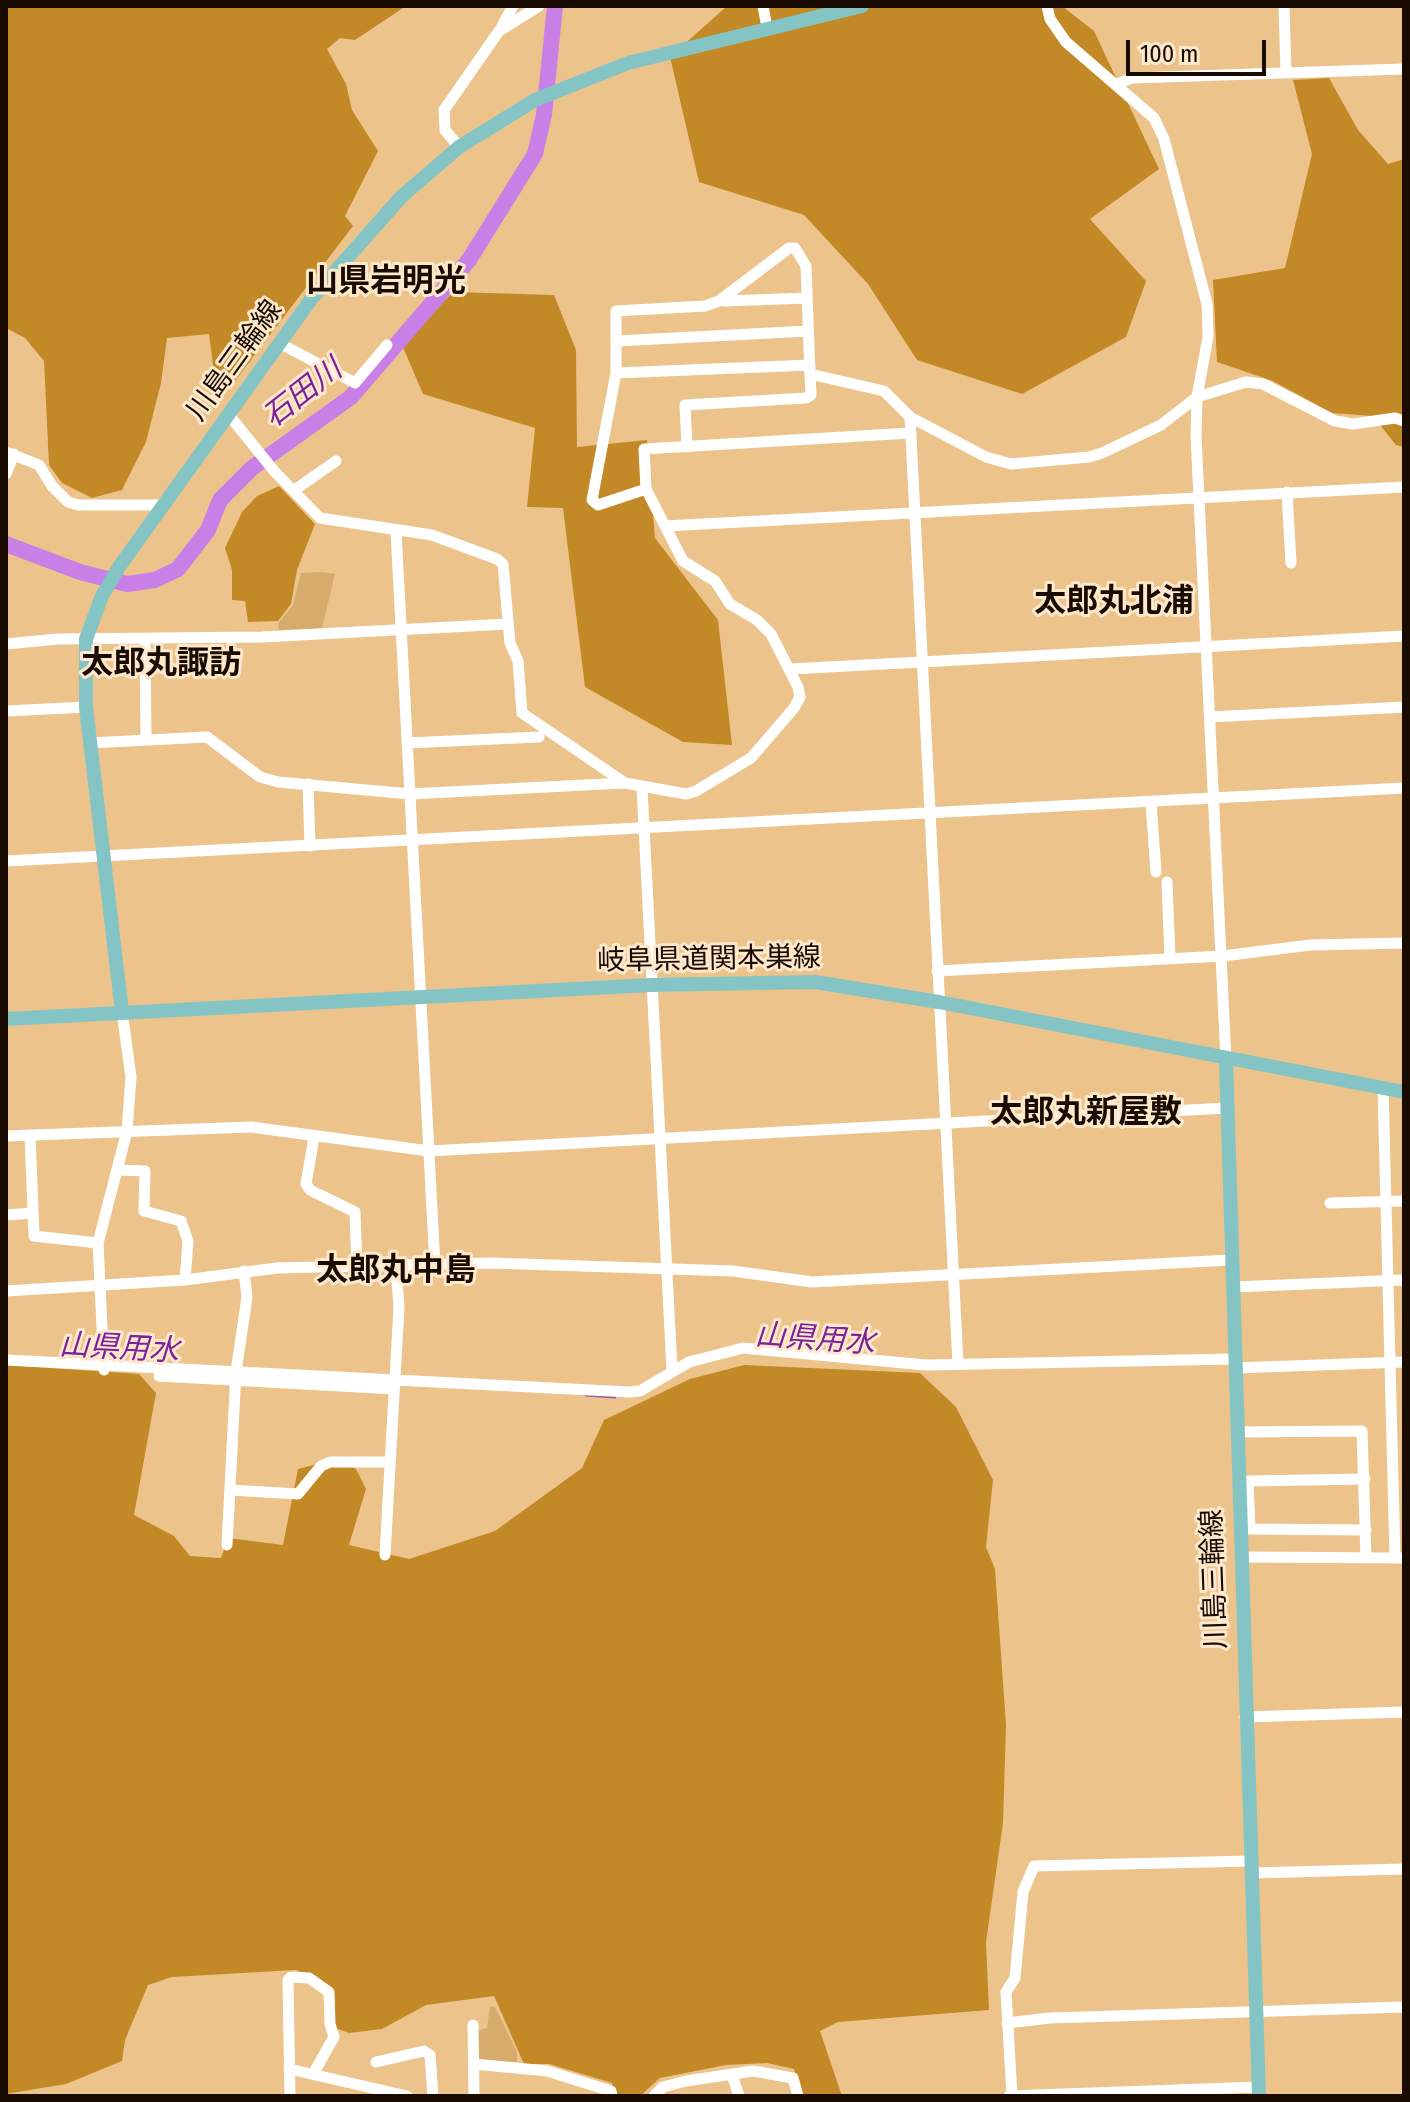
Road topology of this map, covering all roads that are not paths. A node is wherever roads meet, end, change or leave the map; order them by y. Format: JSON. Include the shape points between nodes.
{"nodes":[{"id":1,"x":513,"y":6,"type":"edge"},
{"id":2,"x":763,"y":6,"type":"edge"},
{"id":3,"x":862,"y":6,"type":"edge"},
{"id":4,"x":1047,"y":6,"type":"edge"},
{"id":5,"x":1284,"y":6,"type":"edge"},
{"id":6,"x":538,"y":7,"type":"edge"},
{"id":7,"x":767,"y":28,"type":"junction"},
{"id":8,"x":499,"y":31,"type":"junction"},
{"id":9,"x":1404,"y":69,"type":"edge"},
{"id":10,"x":1286,"y":73,"type":"junction"},
{"id":11,"x":1117,"y":84,"type":"junction"},
{"id":12,"x":459,"y":147,"type":"junction"},
{"id":13,"x":807,"y":298,"type":"junction"},
{"id":14,"x":719,"y":301,"type":"junction"},
{"id":15,"x":808,"y":331,"type":"junction"},
{"id":16,"x":617,"y":341,"type":"junction"},
{"id":17,"x":279,"y":343,"type":"junction"},
{"id":18,"x":387,"y":345,"type":"dead end"},
{"id":19,"x":810,"y":369,"type":"junction"},
{"id":20,"x":616,"y":373,"type":"junction"},
{"id":21,"x":1197,"y":397,"type":"junction"},
{"id":22,"x":228,"y":414,"type":"junction"},
{"id":23,"x":910,"y":417,"type":"junction"},
{"id":24,"x":1404,"y":421,"type":"edge"},
{"id":25,"x":910,"y":433,"type":"junction"},
{"id":26,"x":687,"y":447,"type":"junction"},
{"id":27,"x":10,"y":453,"type":"edge"},
{"id":28,"x":336,"y":461,"type":"dead end"},
{"id":29,"x":6,"y":474,"type":"edge"},
{"id":30,"x":1404,"y":487,"type":"edge"},
{"id":31,"x":296,"y":489,"type":"junction"},
{"id":32,"x":646,"y":489,"type":"junction"},
{"id":33,"x":1287,"y":492,"type":"junction"},
{"id":34,"x":1199,"y":496,"type":"junction"},
{"id":35,"x":162,"y":505,"type":"junction"},
{"id":36,"x":913,"y":511,"type":"junction"},
{"id":37,"x":665,"y":526,"type":"junction"},
{"id":38,"x":396,"y":532,"type":"junction"},
{"id":39,"x":1291,"y":563,"type":"dead end"},
{"id":40,"x":508,"y":624,"type":"junction"},
{"id":41,"x":401,"y":630,"type":"junction"},
{"id":42,"x":1404,"y":636,"type":"edge"},
{"id":43,"x":86,"y":639,"type":"junction"},
{"id":44,"x":145,"y":639,"type":"junction"},
{"id":45,"x":6,"y":644,"type":"edge"},
{"id":46,"x":1207,"y":647,"type":"junction"},
{"id":47,"x":921,"y":662,"type":"junction"},
{"id":48,"x":791,"y":669,"type":"junction"},
{"id":49,"x":86,"y":707,"type":"junction"},
{"id":50,"x":1404,"y":707,"type":"edge"},
{"id":51,"x":6,"y":711,"type":"edge"},
{"id":52,"x":1210,"y":717,"type":"junction"},
{"id":53,"x":539,"y":737,"type":"dead end"},
{"id":54,"x":146,"y":739,"type":"junction"},
{"id":55,"x":90,"y":743,"type":"junction"},
{"id":56,"x":407,"y":743,"type":"junction"},
{"id":57,"x":625,"y":783,"type":"junction"},
{"id":58,"x":308,"y":784,"type":"junction"},
{"id":59,"x":642,"y":788,"type":"junction"},
{"id":60,"x":1404,"y":788,"type":"edge"},
{"id":61,"x":410,"y":794,"type":"junction"},
{"id":62,"x":1215,"y":800,"type":"junction"},
{"id":63,"x":1151,"y":803,"type":"junction"},
{"id":64,"x":930,"y":814,"type":"junction"},
{"id":65,"x":644,"y":829,"type":"junction"},
{"id":66,"x":413,"y":841,"type":"junction"},
{"id":67,"x":310,"y":846,"type":"junction"},
{"id":68,"x":103,"y":857,"type":"junction"},
{"id":69,"x":6,"y":861,"type":"edge"},
{"id":70,"x":1156,"y":872,"type":"dead end"},
{"id":71,"x":1167,"y":882,"type":"dead end"},
{"id":72,"x":1404,"y":943,"type":"edge"},
{"id":73,"x":1223,"y":956,"type":"junction"},
{"id":74,"x":1170,"y":958,"type":"junction"},
{"id":75,"x":937,"y":971,"type":"junction"},
{"id":76,"x":651,"y":985,"type":"junction"},
{"id":77,"x":422,"y":997,"type":"junction"},
{"id":78,"x":939,"y":1002,"type":"junction"},
{"id":79,"x":122,"y":1012,"type":"junction"},
{"id":80,"x":6,"y":1019,"type":"edge"},
{"id":81,"x":1226,"y":1060,"type":"junction"},
{"id":82,"x":1383,"y":1088,"type":"junction"},
{"id":83,"x":1404,"y":1092,"type":"edge"},
{"id":84,"x":1227,"y":1108,"type":"junction"},
{"id":85,"x":946,"y":1123,"type":"junction"},
{"id":86,"x":127,"y":1131,"type":"junction"},
{"id":87,"x":30,"y":1135,"type":"junction"},
{"id":88,"x":6,"y":1136,"type":"edge"},
{"id":89,"x":314,"y":1137,"type":"junction"},
{"id":90,"x":661,"y":1138,"type":"junction"},
{"id":91,"x":429,"y":1151,"type":"junction"},
{"id":92,"x":119,"y":1170,"type":"junction"},
{"id":93,"x":1384,"y":1201,"type":"junction"},
{"id":94,"x":1404,"y":1201,"type":"edge"},
{"id":95,"x":1330,"y":1203,"type":"dead end"},
{"id":96,"x":33,"y":1213,"type":"junction"},
{"id":97,"x":6,"y":1215,"type":"edge"},
{"id":98,"x":98,"y":1243,"type":"junction"},
{"id":99,"x":1231,"y":1260,"type":"junction"},
{"id":100,"x":435,"y":1266,"type":"junction"},
{"id":101,"x":396,"y":1267,"type":"junction"},
{"id":102,"x":357,"y":1268,"type":"junction"},
{"id":103,"x":667,"y":1269,"type":"junction"},
{"id":104,"x":244,"y":1271,"type":"junction"},
{"id":105,"x":955,"y":1274,"type":"junction"},
{"id":106,"x":185,"y":1280,"type":"junction"},
{"id":107,"x":1388,"y":1280,"type":"junction"},
{"id":108,"x":1404,"y":1280,"type":"edge"},
{"id":109,"x":100,"y":1286,"type":"junction"},
{"id":110,"x":1233,"y":1287,"type":"junction"},
{"id":111,"x":6,"y":1291,"type":"edge"},
{"id":112,"x":1389,"y":1359,"type":"junction"},
{"id":113,"x":6,"y":1360,"type":"edge"},
{"id":114,"x":1404,"y":1362,"type":"edge"},
{"id":115,"x":958,"y":1364,"type":"junction"},
{"id":116,"x":1234,"y":1364,"type":"junction"},
{"id":117,"x":104,"y":1367,"type":"junction"},
{"id":118,"x":672,"y":1370,"type":"junction"},
{"id":119,"x":159,"y":1376,"type":"dead end"},
{"id":120,"x":236,"y":1376,"type":"junction"},
{"id":121,"x":395,"y":1384,"type":"junction"},
{"id":122,"x":1237,"y":1432,"type":"junction"},
{"id":123,"x":390,"y":1462,"type":"junction"},
{"id":124,"x":1365,"y":1479,"type":"junction"},
{"id":125,"x":230,"y":1490,"type":"junction"},
{"id":126,"x":1399,"y":1509,"type":"edge"},
{"id":127,"x":1366,"y":1530,"type":"junction"},
{"id":128,"x":227,"y":1545,"type":"dead end"},
{"id":129,"x":385,"y":1555,"type":"dead end"},
{"id":130,"x":1241,"y":1557,"type":"junction"},
{"id":131,"x":1366,"y":1557,"type":"junction"},
{"id":132,"x":1399,"y":1558,"type":"edge"},
{"id":133,"x":1404,"y":1712,"type":"edge"},
{"id":134,"x":1245,"y":1717,"type":"junction"},
{"id":135,"x":1252,"y":1867,"type":"junction"},
{"id":136,"x":1404,"y":1869,"type":"edge"},
{"id":137,"x":1404,"y":2007,"type":"edge"},
{"id":138,"x":1257,"y":2011,"type":"junction"},
{"id":139,"x":1007,"y":2023,"type":"junction"},
{"id":140,"x":473,"y":2025,"type":"dead end"},
{"id":141,"x":376,"y":2062,"type":"dead end"},
{"id":142,"x":474,"y":2064,"type":"junction"},
{"id":143,"x":289,"y":2069,"type":"junction"},
{"id":144,"x":313,"y":2074,"type":"junction"},
{"id":145,"x":732,"y":2075,"type":"junction"},
{"id":146,"x":1259,"y":2092,"type":"edge"},
{"id":147,"x":290,"y":2096,"type":"edge"},
{"id":148,"x":407,"y":2096,"type":"edge"},
{"id":149,"x":433,"y":2096,"type":"edge"},
{"id":150,"x":474,"y":2096,"type":"edge"},
{"id":151,"x":612,"y":2096,"type":"edge"},
{"id":152,"x":654,"y":2096,"type":"edge"},
{"id":153,"x":739,"y":2096,"type":"edge"},
{"id":154,"x":798,"y":2096,"type":"edge"},
{"id":155,"x":1011,"y":2096,"type":"edge"}],
"edges":[{"from":1,"to":8,"type":"street"},
{"from":2,"to":7,"type":"street"},
{"from":3,"to":7,"type":"main road","name":"川島三輪線"},
{"from":4,"to":11,"type":"street","via":[[1066,42]]},
{"from":5,"to":10,"type":"street"},
{"from":6,"to":8,"type":"street"},
{"from":7,"to":12,"type":"main road","name":"川島三輪線","via":[[628,63],[535,100]]},
{"from":8,"to":12,"type":"street","via":[[444,110],[445,130]]},
{"from":9,"to":10,"type":"street"},
{"from":10,"to":11,"type":"street","via":[[1132,78]]},
{"from":11,"to":21,"type":"street","via":[[1145,108],[1164,139],[1203,281],[1208,337]]},
{"from":12,"to":17,"type":"main road","name":"川島三輪線","via":[[374,223]]},
{"from":13,"to":14,"type":"street"},
{"from":13,"to":14,"type":"street","via":[[806,266],[795,248],[789,248]]},
{"from":13,"to":15,"type":"street"},
{"from":14,"to":16,"type":"street","via":[[616,311]]},
{"from":15,"to":16,"type":"street"},
{"from":15,"to":19,"type":"street"},
{"from":16,"to":20,"type":"street"},
{"from":17,"to":18,"type":"street","via":[[355,383]]},
{"from":17,"to":22,"type":"main road","name":"川島三輪線"},
{"from":19,"to":20,"type":"street"},
{"from":19,"to":23,"type":"street","via":[[884,391]]},
{"from":19,"to":26,"type":"street","via":[[811,395],[806,398],[685,405]]},
{"from":20,"to":32,"type":"street","via":[[592,500],[598,505]]},
{"from":21,"to":23,"type":"street","via":[[1161,425],[1102,453],[1030,464],[986,457]]},
{"from":21,"to":24,"type":"street","via":[[1246,382],[1263,384],[1335,421]]},
{"from":21,"to":34,"type":"street"},
{"from":22,"to":31,"type":"street","via":[[275,472]]},
{"from":22,"to":35,"type":"main road","name":"川島三輪線"},
{"from":23,"to":25,"type":"street"},
{"from":25,"to":26,"type":"street"},
{"from":25,"to":36,"type":"street"},
{"from":26,"to":32,"type":"street","via":[[644,449]]},
{"from":27,"to":29,"type":"street"},
{"from":27,"to":35,"type":"street","via":[[39,465],[68,502]]},
{"from":28,"to":31,"type":"street"},
{"from":30,"to":33,"type":"street"},
{"from":31,"to":38,"type":"street","via":[[320,518]]},
{"from":32,"to":37,"type":"street"},
{"from":33,"to":34,"type":"street"},
{"from":33,"to":39,"type":"street"},
{"from":34,"to":36,"type":"street"},
{"from":34,"to":46,"type":"street"},
{"from":35,"to":43,"type":"main road","name":"川島三輪線","via":[[105,591]]},
{"from":36,"to":37,"type":"street"},
{"from":36,"to":47,"type":"street"},
{"from":37,"to":48,"type":"street","via":[[683,561],[715,581],[730,604],[757,620]]},
{"from":38,"to":40,"type":"street","via":[[432,535],[497,559],[503,564]]},
{"from":38,"to":41,"type":"street"},
{"from":40,"to":41,"type":"street"},
{"from":40,"to":57,"type":"street","via":[[518,661],[522,713]]},
{"from":41,"to":44,"type":"street"},
{"from":41,"to":56,"type":"street"},
{"from":42,"to":46,"type":"street"},
{"from":43,"to":44,"type":"street"},
{"from":43,"to":45,"type":"street"},
{"from":43,"to":49,"type":"main road","name":"川島三輪線"},
{"from":44,"to":54,"type":"street"},
{"from":46,"to":47,"type":"street"},
{"from":46,"to":52,"type":"street"},
{"from":47,"to":48,"type":"street"},
{"from":47,"to":64,"type":"street"},
{"from":48,"to":59,"type":"street","via":[[800,697],[751,758],[686,794]]},
{"from":49,"to":51,"type":"street"},
{"from":49,"to":55,"type":"main road","name":"川島三輪線"},
{"from":50,"to":52,"type":"street"},
{"from":52,"to":62,"type":"street"},
{"from":53,"to":56,"type":"street"},
{"from":54,"to":55,"type":"street"},
{"from":54,"to":58,"type":"street","via":[[207,737],[260,777]]},
{"from":55,"to":68,"type":"main road","name":"川島三輪線"},
{"from":56,"to":61,"type":"street"},
{"from":57,"to":59,"type":"street"},
{"from":57,"to":61,"type":"street"},
{"from":58,"to":61,"type":"street"},
{"from":58,"to":67,"type":"street"},
{"from":59,"to":65,"type":"street"},
{"from":60,"to":62,"type":"street"},
{"from":61,"to":66,"type":"street"},
{"from":62,"to":63,"type":"street"},
{"from":62,"to":73,"type":"street"},
{"from":63,"to":64,"type":"street"},
{"from":63,"to":70,"type":"street"},
{"from":64,"to":65,"type":"street"},
{"from":64,"to":75,"type":"street"},
{"from":65,"to":66,"type":"street"},
{"from":65,"to":76,"type":"street"},
{"from":66,"to":67,"type":"street"},
{"from":66,"to":77,"type":"street"},
{"from":67,"to":68,"type":"street"},
{"from":68,"to":69,"type":"street"},
{"from":68,"to":79,"type":"main road","name":"川島三輪線"},
{"from":71,"to":74,"type":"street"},
{"from":72,"to":73,"type":"street","via":[[1310,945]]},
{"from":73,"to":74,"type":"street"},
{"from":73,"to":81,"type":"street"},
{"from":74,"to":75,"type":"street"},
{"from":75,"to":78,"type":"street"},
{"from":76,"to":77,"type":"main road","name":"岐阜県道関本巣線"},
{"from":76,"to":78,"type":"main road","name":"岐阜県道関本巣線","via":[[815,982]]},
{"from":76,"to":90,"type":"street"},
{"from":77,"to":79,"type":"main road","name":"岐阜県道関本巣線"},
{"from":77,"to":91,"type":"street"},
{"from":78,"to":81,"type":"main road","name":"岐阜県道関本巣線"},
{"from":78,"to":85,"type":"street"},
{"from":79,"to":80,"type":"main road","name":"岐阜県道関本巣線"},
{"from":79,"to":86,"type":"street","via":[[131,1077]]},
{"from":81,"to":82,"type":"main road","name":"岐阜県道関本巣線"},
{"from":81,"to":84,"type":"main road","name":"川島三輪線"},
{"from":82,"to":83,"type":"main road","name":"岐阜県道関本巣線"},
{"from":82,"to":93,"type":"street"},
{"from":84,"to":85,"type":"street"},
{"from":84,"to":99,"type":"main road","name":"川島三輪線"},
{"from":85,"to":90,"type":"street"},
{"from":85,"to":105,"type":"street"},
{"from":86,"to":87,"type":"street"},
{"from":86,"to":89,"type":"street","via":[[236,1126]]},
{"from":86,"to":92,"type":"street"},
{"from":87,"to":88,"type":"street"},
{"from":87,"to":96,"type":"street"},
{"from":89,"to":91,"type":"street"},
{"from":89,"to":102,"type":"street","via":[[306,1184],[355,1212]]},
{"from":90,"to":91,"type":"street"},
{"from":90,"to":103,"type":"street"},
{"from":91,"to":100,"type":"street"},
{"from":92,"to":98,"type":"street"},
{"from":92,"to":106,"type":"street","via":[[145,1171],[144,1211],[181,1221],[188,1241]]},
{"from":93,"to":94,"type":"street"},
{"from":93,"to":95,"type":"street"},
{"from":93,"to":107,"type":"street"},
{"from":96,"to":97,"type":"street"},
{"from":96,"to":98,"type":"street","via":[[34,1236]]},
{"from":98,"to":109,"type":"street"},
{"from":99,"to":105,"type":"street"},
{"from":99,"to":110,"type":"main road","name":"川島三輪線"},
{"from":100,"to":101,"type":"street"},
{"from":100,"to":103,"type":"street"},
{"from":101,"to":102,"type":"street"},
{"from":101,"to":121,"type":"street"},
{"from":102,"to":104,"type":"street"},
{"from":103,"to":105,"type":"street","via":[[812,1282]]},
{"from":103,"to":118,"type":"street"},
{"from":104,"to":106,"type":"street"},
{"from":104,"to":120,"type":"street","via":[[247,1297]]},
{"from":105,"to":115,"type":"street"},
{"from":106,"to":109,"type":"street"},
{"from":107,"to":108,"type":"street"},
{"from":107,"to":110,"type":"street"},
{"from":107,"to":112,"type":"street"},
{"from":109,"to":111,"type":"street"},
{"from":109,"to":117,"type":"street"},
{"from":110,"to":116,"type":"main road","name":"川島三輪線"},
{"from":112,"to":114,"type":"street"},
{"from":112,"to":116,"type":"street"},
{"from":112,"to":126,"type":"street"},
{"from":113,"to":117,"type":"street"},
{"from":115,"to":116,"type":"street"},
{"from":115,"to":118,"type":"street","via":[[743,1348]]},
{"from":116,"to":122,"type":"main road","name":"川島三輪線"},
{"from":117,"to":120,"type":"street"},
{"from":118,"to":121,"type":"street","via":[[640,1391],[629,1392]]},
{"from":119,"to":120,"type":"street"},
{"from":120,"to":121,"type":"street"},
{"from":120,"to":125,"type":"street"},
{"from":121,"to":123,"type":"street"},
{"from":122,"to":124,"type":"street","via":[[1362,1431]]},
{"from":122,"to":130,"type":"main road","name":"川島三輪線"},
{"from":123,"to":125,"type":"street","via":[[330,1462],[298,1494]]},
{"from":123,"to":129,"type":"street"},
{"from":124,"to":127,"type":"street"},
{"from":124,"to":127,"type":"street","via":[[1248,1481],[1250,1529]]},
{"from":125,"to":128,"type":"street"},
{"from":126,"to":132,"type":"street"},
{"from":127,"to":131,"type":"street"},
{"from":130,"to":131,"type":"street"},
{"from":130,"to":134,"type":"main road","name":"川島三輪線"},
{"from":131,"to":132,"type":"street"},
{"from":133,"to":134,"type":"street"},
{"from":134,"to":135,"type":"main road","name":"川島三輪線"},
{"from":135,"to":136,"type":"street"},
{"from":135,"to":138,"type":"main road","name":"川島三輪線"},
{"from":135,"to":139,"type":"street","via":[[1034,1866],[1023,1892],[1017,1967],[1006,1992]]},
{"from":137,"to":138,"type":"street"},
{"from":138,"to":139,"type":"street"},
{"from":138,"to":146,"type":"main road","name":"川島三輪線"},
{"from":139,"to":155,"type":"street"},
{"from":140,"to":142,"type":"street"},
{"from":141,"to":149,"type":"street","via":[[424,2051],[430,2055]]},
{"from":142,"to":150,"type":"street"},
{"from":142,"to":151,"type":"street","via":[[547,2071],[611,2091]]},
{"from":143,"to":144,"type":"street"},
{"from":143,"to":144,"type":"street","via":[[288,1980],[309,1978],[329,1992],[334,2037]]},
{"from":143,"to":147,"type":"street"},
{"from":144,"to":148,"type":"street"},
{"from":145,"to":152,"type":"street","via":[[674,2084]]},
{"from":145,"to":153,"type":"street"},
{"from":145,"to":154,"type":"street","via":[[753,2071],[793,2078]]},
{"from":146,"to":155,"type":"street"}]}
